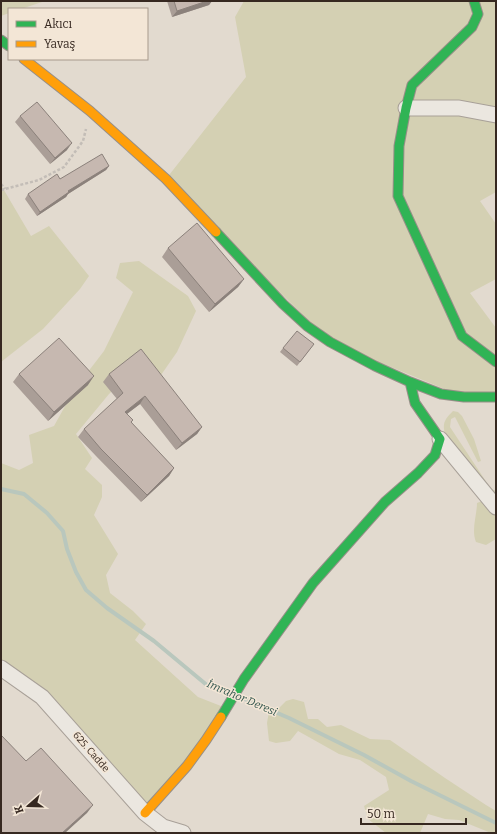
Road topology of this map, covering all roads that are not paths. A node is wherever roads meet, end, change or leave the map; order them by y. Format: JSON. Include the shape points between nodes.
{"nodes":[{"id":1,"x":474,"y":1,"type":"edge"},
{"id":2,"x":25,"y":60,"type":"edge"},
{"id":3,"x":406,"y":108,"type":"junction"},
{"id":4,"x":496,"y":115,"type":"edge"},
{"id":5,"x":496,"y":362,"type":"edge"},
{"id":6,"x":410,"y":382,"type":"junction"},
{"id":7,"x":496,"y":397,"type":"edge"},
{"id":8,"x":440,"y":439,"type":"junction"},
{"id":9,"x":496,"y":507,"type":"edge"},
{"id":10,"x":1,"y":668,"type":"edge"},
{"id":11,"x":145,"y":813,"type":"junction"},
{"id":12,"x":183,"y":833,"type":"edge"}],
"edges":[{"from":1,"to":3,"type":"street","via":[[478,14],[472,27],[412,85]]},
{"from":2,"to":6,"type":"street","via":[[90,111],[166,179],[283,304],[307,326],[330,342]]},
{"from":3,"to":4,"type":"street","via":[[459,108]]},
{"from":3,"to":5,"type":"street","via":[[399,146],[398,196],[462,336]]},
{"from":6,"to":7,"type":"street","via":[[441,394]]},
{"from":6,"to":8,"type":"street","via":[[415,403]]},
{"from":8,"to":9,"type":"street"},
{"from":8,"to":11,"type":"street","via":[[435,455],[385,502],[312,584],[239,687],[206,740],[187,766]]},
{"from":10,"to":11,"type":"street","name":"625. Cadde","via":[[42,697]]},
{"from":11,"to":12,"type":"street","name":"625. Cadde","via":[[164,827]]}]}
